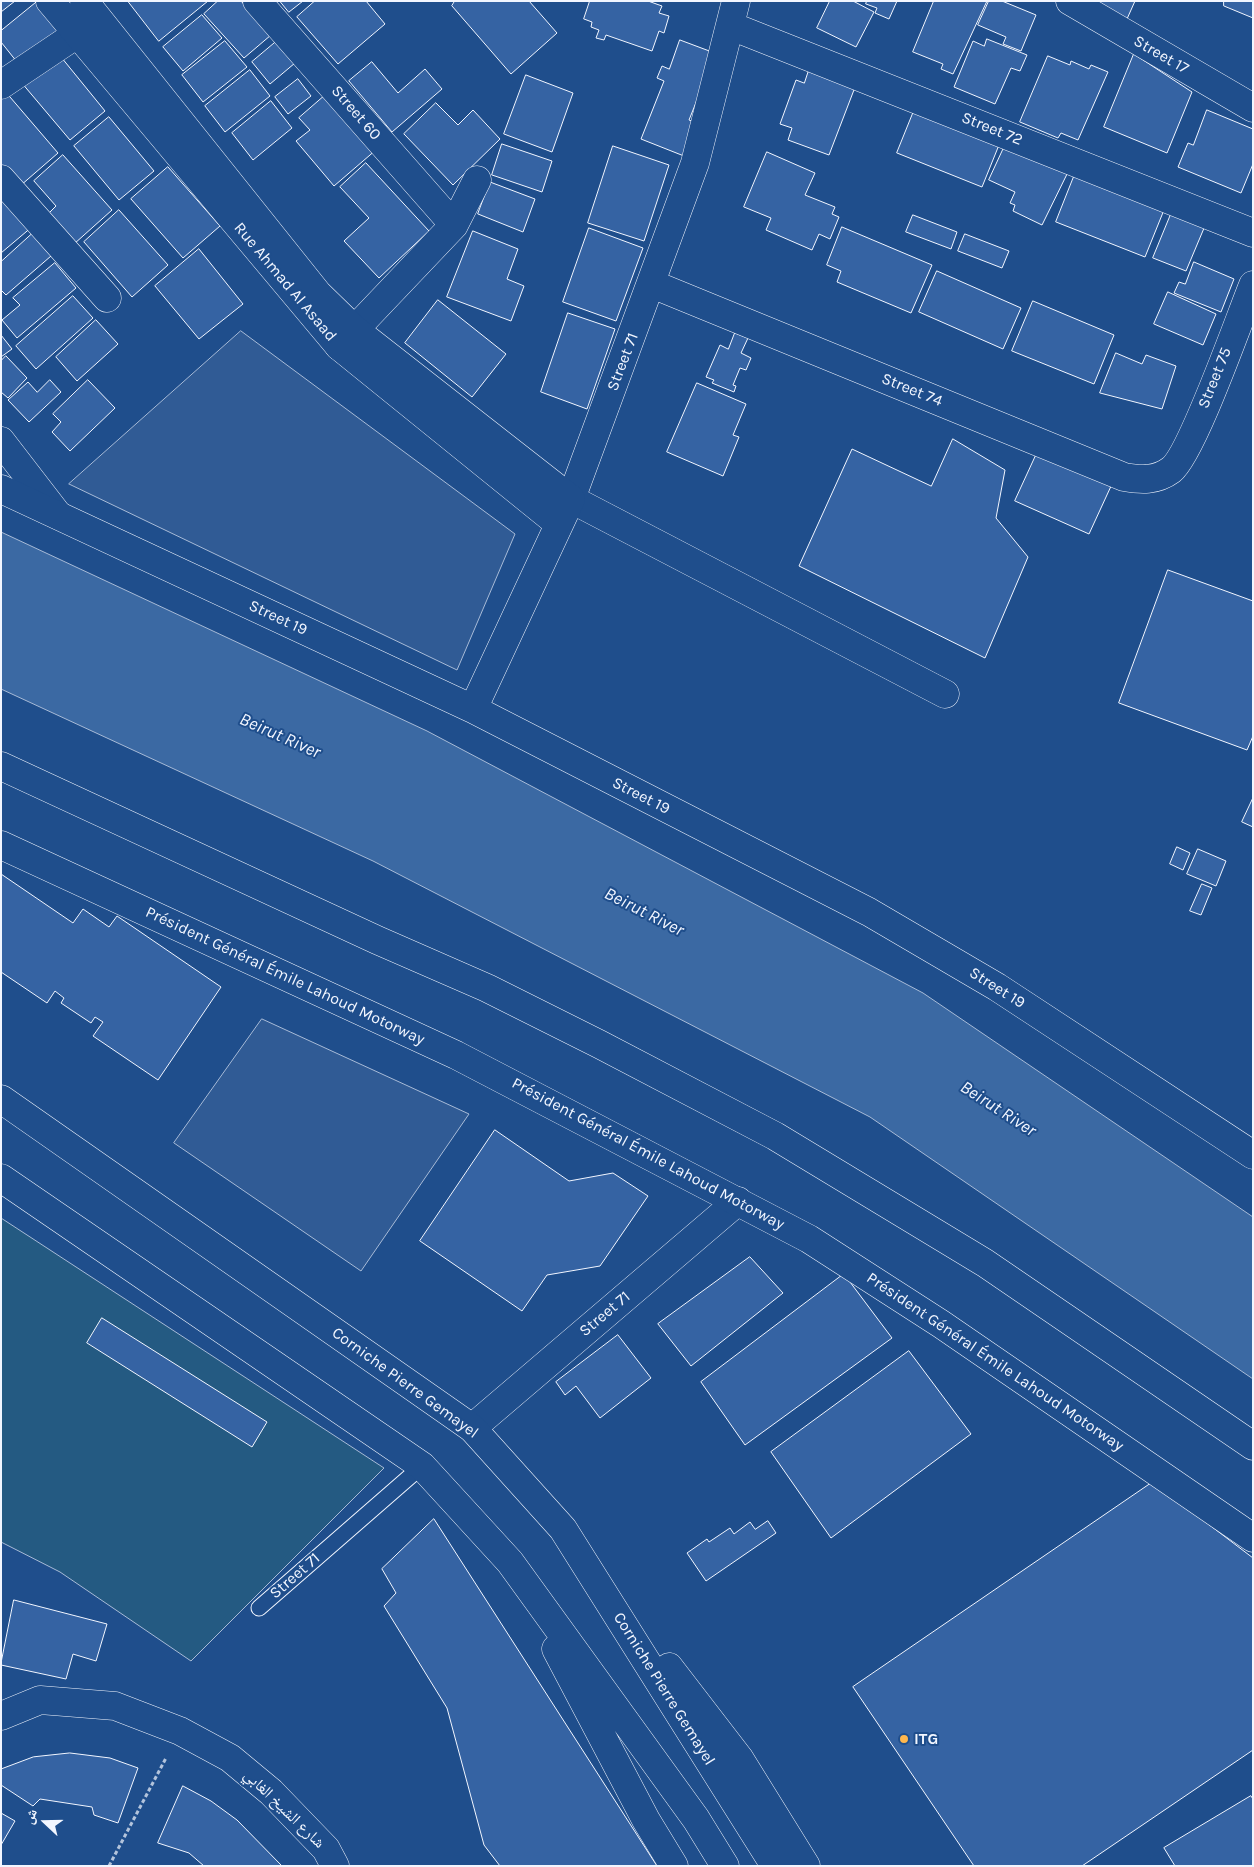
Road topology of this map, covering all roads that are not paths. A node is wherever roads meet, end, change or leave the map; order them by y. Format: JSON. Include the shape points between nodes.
{"nodes":[{"id":1,"x":50,"y":1,"type":"edge"},
{"id":2,"x":84,"y":1,"type":"edge"},
{"id":3,"x":257,"y":1,"type":"edge"},
{"id":4,"x":1070,"y":1,"type":"edge"},
{"id":5,"x":734,"y":14,"type":"edge"},
{"id":6,"x":77,"y":34,"type":"junction"},
{"id":7,"x":1,"y":85,"type":"edge"},
{"id":8,"x":1253,"y":108,"type":"edge"},
{"id":9,"x":1,"y":179,"type":"edge"},
{"id":10,"x":476,"y":180,"type":"dead end"},
{"id":11,"x":454,"y":225,"type":"junction"},
{"id":12,"x":1253,"y":232,"type":"edge"},
{"id":13,"x":652,"y":284,"type":"junction"},
{"id":14,"x":1253,"y":285,"type":"edge"},
{"id":15,"x":107,"y":298,"type":"dead end"},
{"id":16,"x":347,"y":338,"type":"junction"},
{"id":17,"x":1,"y":442,"type":"edge"},
{"id":18,"x":1173,"y":469,"type":"joint"},
{"id":19,"x":1,"y":489,"type":"edge"},
{"id":20,"x":571,"y":499,"type":"junction"},
{"id":21,"x":58,"y":515,"type":"junction"},
{"id":22,"x":559,"y":524,"type":"junction"},
{"id":23,"x":945,"y":694,"type":"dead end"},
{"id":24,"x":473,"y":709,"type":"junction"},
{"id":25,"x":1,"y":766,"type":"edge"},
{"id":26,"x":1,"y":845,"type":"edge"},
{"id":27,"x":1,"y":1099,"type":"edge"},
{"id":28,"x":1253,"y":1155,"type":"edge"},
{"id":29,"x":1,"y":1178,"type":"edge"},
{"id":30,"x":738,"y":1201,"type":"junction"},
{"id":31,"x":472,"y":1428,"type":"junction"},
{"id":32,"x":1253,"y":1446,"type":"edge"},
{"id":33,"x":422,"y":1466,"type":"junction"},
{"id":34,"x":563,"y":1529,"type":"junction"},
{"id":35,"x":1253,"y":1538,"type":"edge"},
{"id":36,"x":510,"y":1562,"type":"junction"},
{"id":37,"x":259,"y":1608,"type":"dead end"},
{"id":38,"x":1,"y":1716,"type":"edge"},
{"id":39,"x":335,"y":1866,"type":"edge"},
{"id":40,"x":674,"y":1866,"type":"edge"},
{"id":41,"x":725,"y":1866,"type":"edge"},
{"id":42,"x":775,"y":1866,"type":"edge"},
{"id":43,"x":806,"y":1866,"type":"edge"}],
"edges":[{"from":1,"to":6,"type":"main road","name":"Rue Ahmad Al Asaad"},
{"from":2,"to":16,"type":"main road","name":"Rue Ahmad Al Asaad","via":[[318,294]]},
{"from":3,"to":11,"type":"main road","name":"Street 60"},
{"from":4,"to":8,"type":"main road","name":"Street 17"},
{"from":5,"to":12,"type":"main road","name":"Street 72"},
{"from":5,"to":13,"type":"main road","name":"Street 71","via":[[695,162]]},
{"from":6,"to":7,"type":"main road"},
{"from":6,"to":16,"type":"main road","name":"Rue Ahmad Al Asaad"},
{"from":9,"to":15,"type":"main road"},
{"from":10,"to":11,"type":"main road"},
{"from":11,"to":16,"type":"main road"},
{"from":13,"to":18,"type":"main road","name":"Street 74","via":[[1124,477],[1158,478]]},
{"from":13,"to":20,"type":"main road","name":"Street 71"},
{"from":14,"to":18,"type":"main road","name":"Street 75","via":[[1191,437]]},
{"from":16,"to":20,"type":"main road","name":"Rue Ahmad Al Asaad"},
{"from":16,"to":22,"type":"main road","name":"Rue Ahmad Al Asaad"},
{"from":17,"to":21,"type":"main road"},
{"from":19,"to":21,"type":"main road","name":"Street 19"},
{"from":20,"to":22,"type":"main road","name":"Street 71"},
{"from":20,"to":23,"type":"main road","name":"Rue Ahmad Al Asaad"},
{"from":21,"to":24,"type":"main road","name":"Street 19"},
{"from":22,"to":24,"type":"main road","name":"Street 71"},
{"from":24,"to":28,"type":"main road","name":"Street 19","via":[[869,912],[997,987]]},
{"from":25,"to":32,"type":"main road","via":[[487,988],[775,1136],[985,1263]]},
{"from":26,"to":30,"type":"main road","name":"Président Général Émile Lahoud Motorway","via":[[456,1055]]},
{"from":27,"to":31,"type":"main road","name":"Corniche Pierre Gemayel"},
{"from":29,"to":33,"type":"main road"},
{"from":30,"to":31,"type":"main road","name":"Street 71"},
{"from":30,"to":35,"type":"main road","name":"Président Général Émile Lahoud Motorway","via":[[876,1280]]},
{"from":31,"to":34,"type":"main road","name":"Corniche Pierre Gemayel"},
{"from":33,"to":36,"type":"main road"},
{"from":33,"to":37,"type":"lane","name":"Street 71"},
{"from":34,"to":42,"type":"main road","name":"Corniche Pierre Gemayel"},
{"from":34,"to":43,"type":"main road","via":[[739,1758]]},
{"from":36,"to":40,"type":"main road","via":[[646,1820]]},
{"from":36,"to":41,"type":"main road","via":[[696,1819]]},
{"from":38,"to":39,"type":"main road","name":"شارع الشيخ الغابي","via":[[40,1700],[115,1706],[180,1731],[230,1758],[271,1792],[326,1849]]}]}
